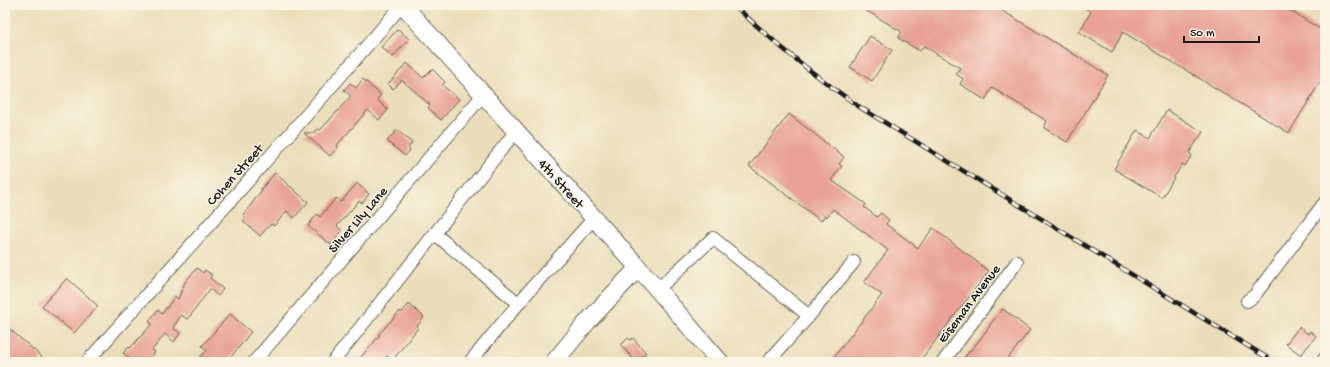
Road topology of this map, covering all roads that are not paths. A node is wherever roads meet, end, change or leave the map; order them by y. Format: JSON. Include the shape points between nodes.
{"nodes":[{"id":1,"x":403,"y":5,"type":"edge"},
{"id":2,"x":484,"y":95,"type":"junction"},
{"id":3,"x":516,"y":131,"type":"junction"},
{"id":4,"x":1325,"y":202,"type":"edge"},
{"id":5,"x":594,"y":218,"type":"junction"},
{"id":6,"x":435,"y":234,"type":"junction"},
{"id":7,"x":854,"y":262,"type":"dead end"},
{"id":8,"x":1017,"y":262,"type":"dead end"},
{"id":9,"x":642,"y":271,"type":"junction"},
{"id":10,"x":658,"y":289,"type":"junction"},
{"id":11,"x":1247,"y":301,"type":"dead end"},
{"id":12,"x":518,"y":303,"type":"junction"},
{"id":13,"x":809,"y":316,"type":"junction"},
{"id":14,"x":1325,"y":358,"type":"edge"},
{"id":15,"x":87,"y":362,"type":"edge"},
{"id":16,"x":254,"y":362,"type":"edge"},
{"id":17,"x":333,"y":362,"type":"edge"},
{"id":18,"x":470,"y":362,"type":"edge"},
{"id":19,"x":554,"y":362,"type":"edge"},
{"id":20,"x":566,"y":362,"type":"edge"},
{"id":21,"x":720,"y":362,"type":"edge"},
{"id":22,"x":768,"y":362,"type":"edge"},
{"id":23,"x":943,"y":362,"type":"edge"},
{"id":24,"x":1322,"y":362,"type":"edge"}],
"edges":[{"from":1,"to":2,"type":"main road","name":"4th Street"},
{"from":1,"to":15,"type":"street","name":"Cohen Street"},
{"from":2,"to":3,"type":"main road","name":"4th Street"},
{"from":2,"to":16,"type":"street","name":"Silver Lily Lane"},
{"from":3,"to":5,"type":"main road","name":"4th Street"},
{"from":3,"to":6,"type":"street"},
{"from":4,"to":11,"type":"street","via":[[1254,296]]},
{"from":5,"to":9,"type":"main road","name":"4th Street"},
{"from":5,"to":12,"type":"street"},
{"from":6,"to":12,"type":"street"},
{"from":6,"to":17,"type":"street"},
{"from":7,"to":13,"type":"street"},
{"from":8,"to":23,"type":"street","name":"Eiseman Avenue"},
{"from":9,"to":10,"type":"main road","name":"4th Street"},
{"from":9,"to":19,"type":"main road","via":[[588,321]]},
{"from":9,"to":20,"type":"main road"},
{"from":10,"to":13,"type":"street","via":[[713,238]]},
{"from":10,"to":21,"type":"main road","name":"4th Street"},
{"from":12,"to":18,"type":"street"},
{"from":13,"to":22,"type":"street"},
{"from":14,"to":24,"type":"street"}]}
